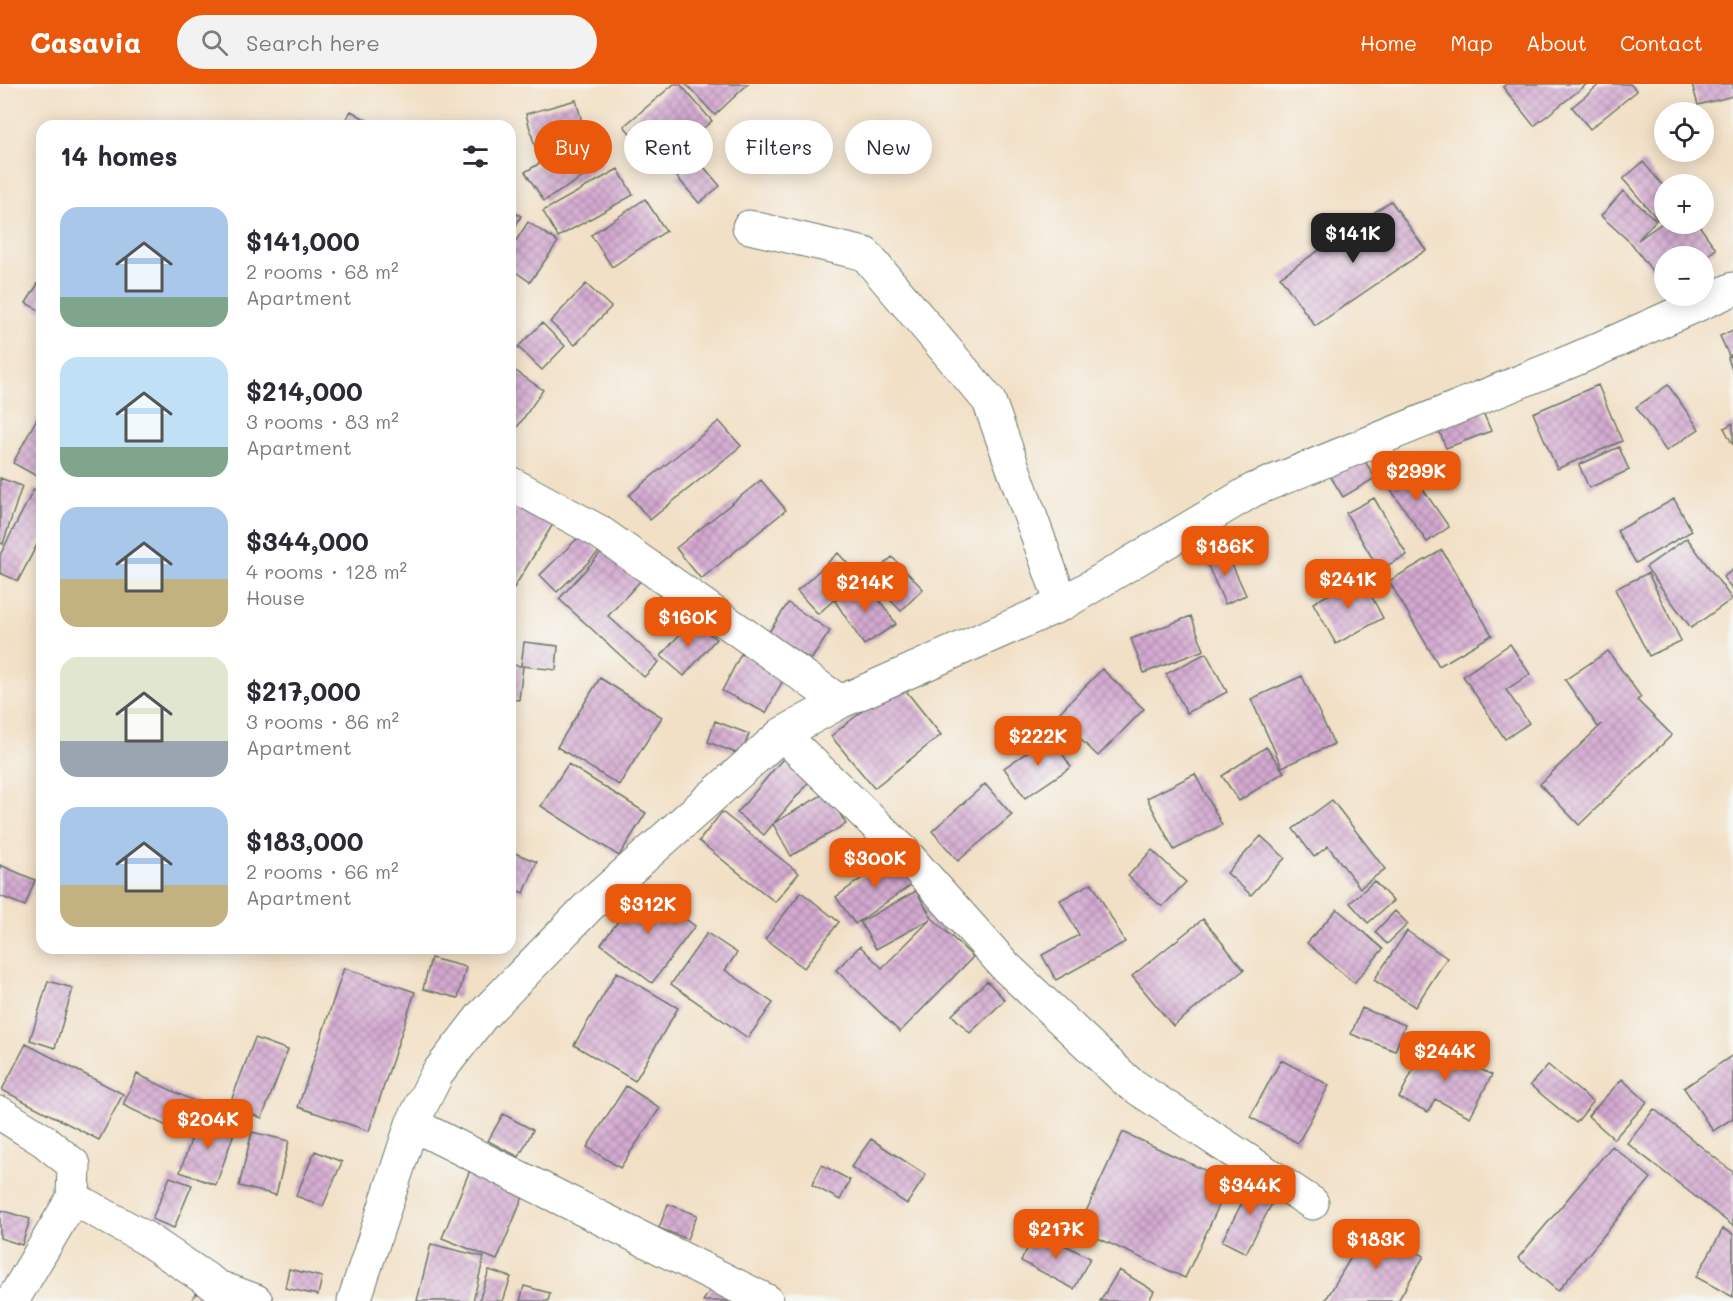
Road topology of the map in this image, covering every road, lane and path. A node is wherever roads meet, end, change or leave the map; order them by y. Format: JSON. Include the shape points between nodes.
{"nodes":[{"id":1,"x":749,"y":227,"type":"dead end"},
{"id":2,"x":1733,"y":289,"type":"edge"},
{"id":3,"x":516,"y":486,"type":"edge"},
{"id":4,"x":1062,"y":604,"type":"junction"},
{"id":5,"x":840,"y":702,"type":"junction"},
{"id":6,"x":782,"y":734,"type":"junction"},
{"id":7,"x":0,"y":1113,"type":"edge"},
{"id":8,"x":412,"y":1124,"type":"junction"},
{"id":9,"x":74,"y":1198,"type":"junction"},
{"id":10,"x":1312,"y":1203,"type":"dead end"},
{"id":11,"x":12,"y":1301,"type":"edge"},
{"id":12,"x":256,"y":1301,"type":"edge"},
{"id":13,"x":354,"y":1301,"type":"edge"},
{"id":14,"x":767,"y":1301,"type":"edge"}],
"edges":[{"from":1,"to":4,"type":"street","via":[[865,254],[989,400]]},
{"from":2,"to":4,"type":"street","via":[[1576,358],[1253,490]]},
{"from":3,"to":5,"type":"street","via":[[598,531]]},
{"from":4,"to":5,"type":"street"},
{"from":5,"to":6,"type":"street"},
{"from":6,"to":8,"type":"street","via":[[589,906],[482,1016],[437,1074]]},
{"from":6,"to":10,"type":"street","via":[[901,849],[1006,967],[1128,1082]]},
{"from":7,"to":9,"type":"street","via":[[74,1165]]},
{"from":8,"to":13,"type":"street"},
{"from":8,"to":14,"type":"street"},
{"from":9,"to":11,"type":"street"},
{"from":9,"to":12,"type":"street","via":[[145,1238],[218,1287]]}]}
